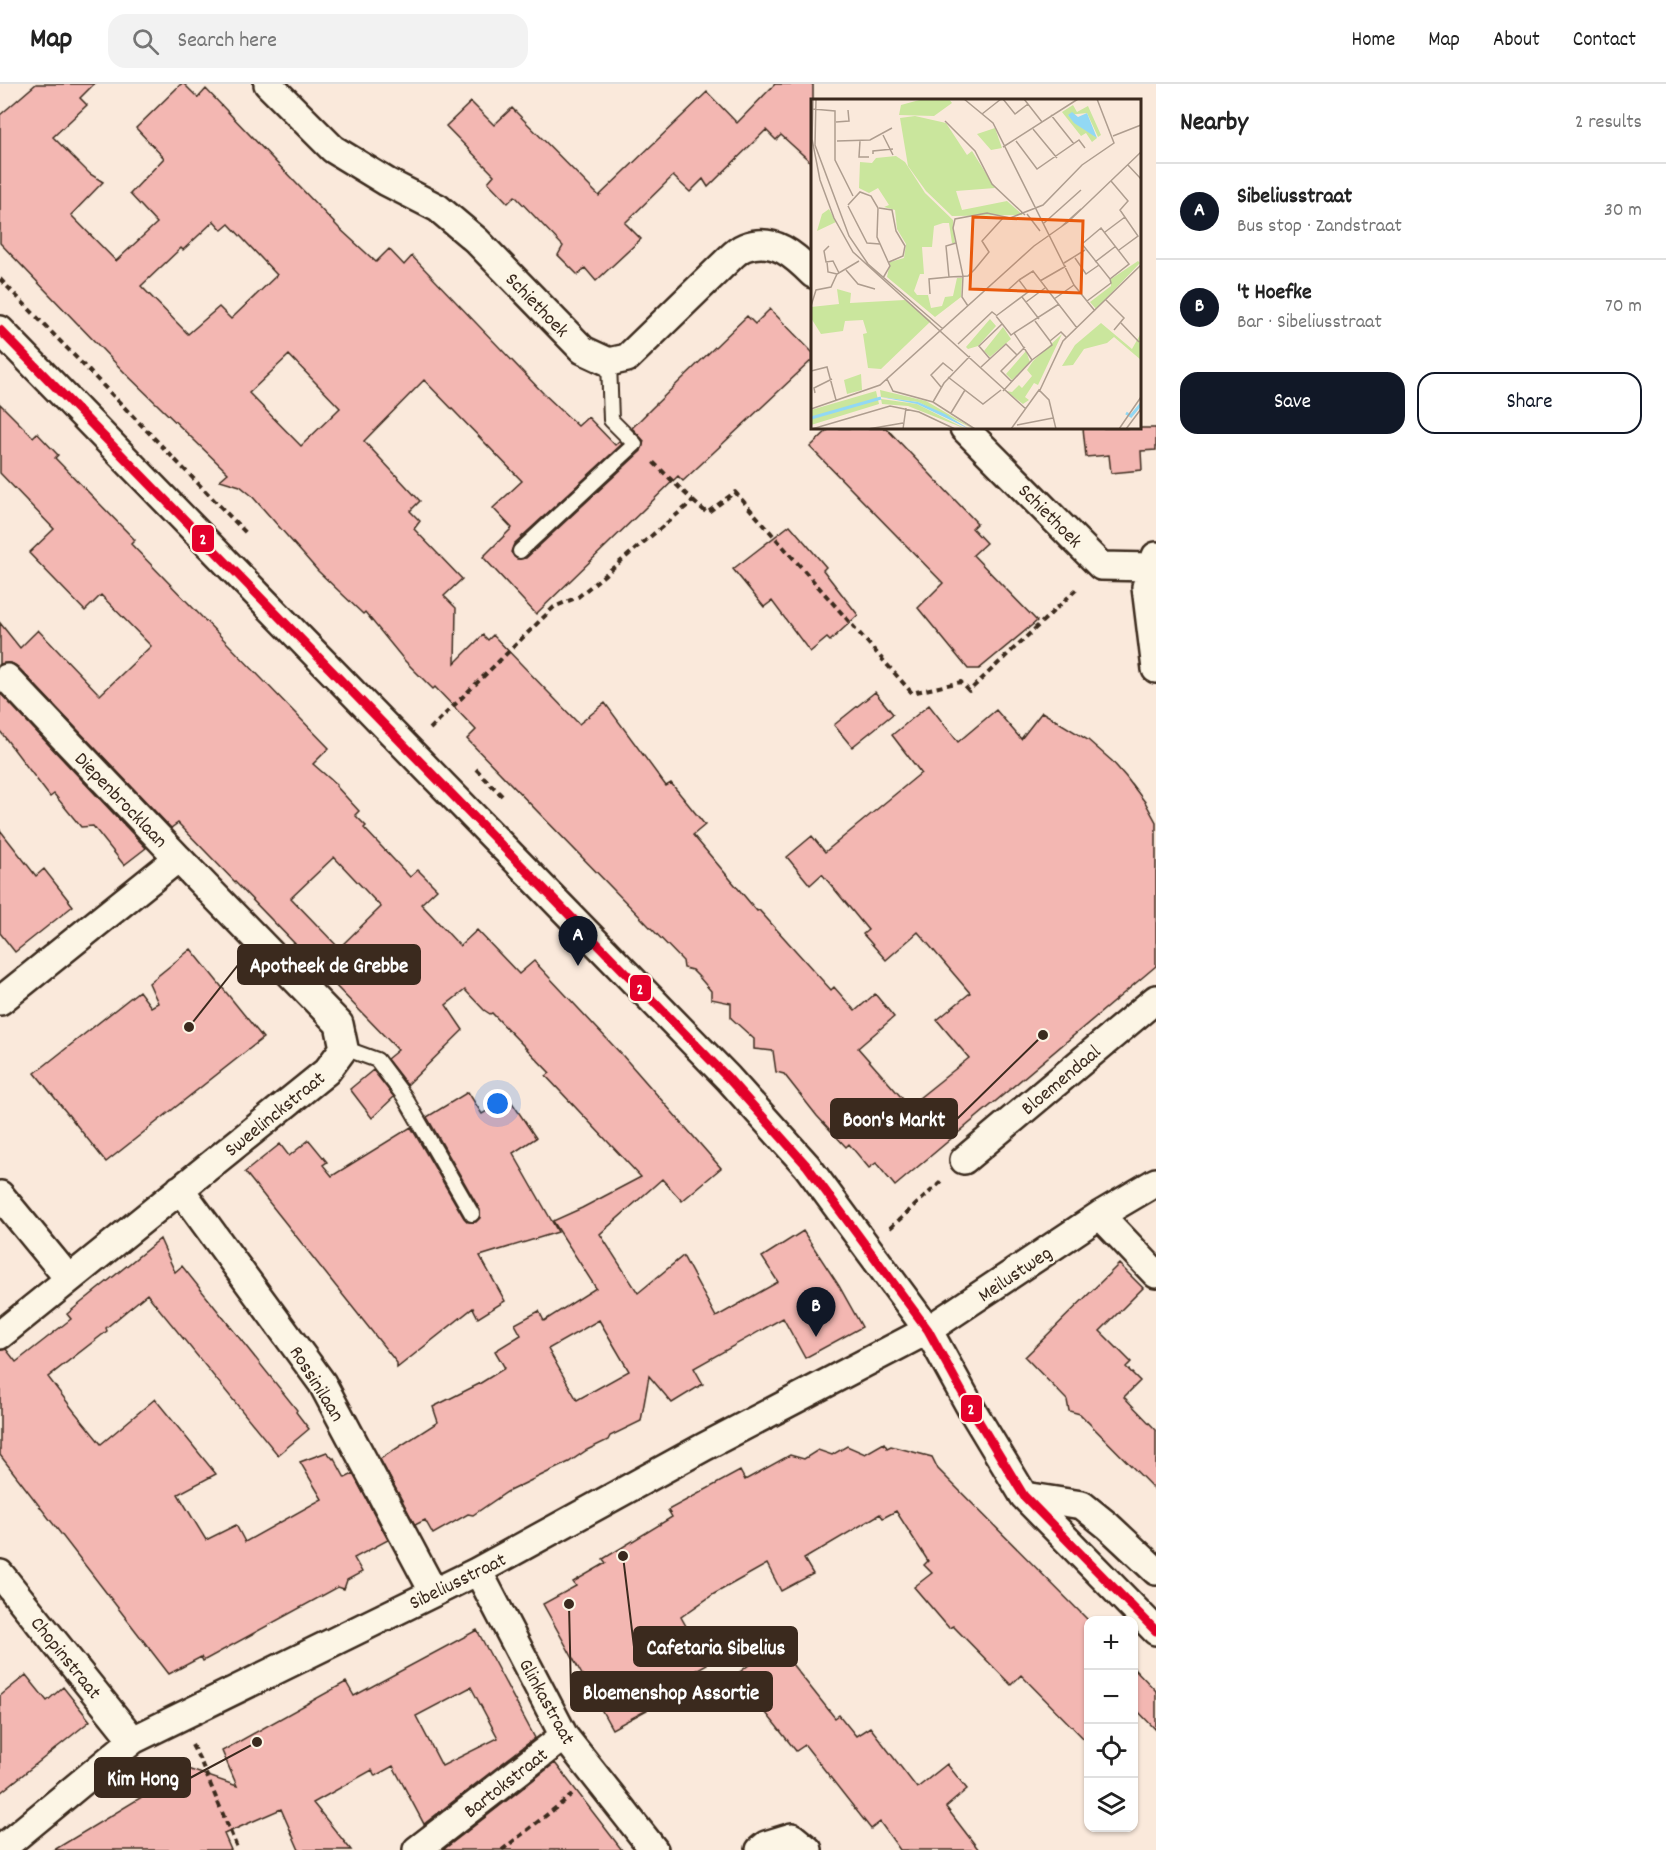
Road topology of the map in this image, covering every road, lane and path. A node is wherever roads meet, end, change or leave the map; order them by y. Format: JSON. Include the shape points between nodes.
{"nodes":[{"id":1,"x":268,"y":84,"type":"edge"},
{"id":2,"x":811,"y":272,"type":"edge"},
{"id":3,"x":0,"y":330,"type":"edge"},
{"id":4,"x":609,"y":362,"type":"junction"},
{"id":5,"x":965,"y":429,"type":"edge"},
{"id":6,"x":635,"y":444,"type":"junction"},
{"id":7,"x":693,"y":501,"type":"junction"},
{"id":8,"x":520,"y":551,"type":"dead end"},
{"id":9,"x":1154,"y":562,"type":"edge"},
{"id":10,"x":1101,"y":566,"type":"junction"},
{"id":11,"x":1156,"y":669,"type":"edge"},
{"id":12,"x":7,"y":678,"type":"dead end"},
{"id":13,"x":408,"y":750,"type":"junction"},
{"id":14,"x":178,"y":858,"type":"junction"},
{"id":15,"x":1156,"y":999,"type":"edge"},
{"id":16,"x":0,"y":1001,"type":"edge"},
{"id":17,"x":344,"y":1048,"type":"junction"},
{"id":18,"x":964,"y":1160,"type":"joint"},
{"id":19,"x":1156,"y":1182,"type":"edge"},
{"id":20,"x":180,"y":1189,"type":"junction"},
{"id":21,"x":0,"y":1195,"type":"edge"},
{"id":22,"x":472,"y":1214,"type":"dead end"},
{"id":23,"x":1100,"y":1215,"type":"junction"},
{"id":24,"x":867,"y":1246,"type":"junction"},
{"id":25,"x":1156,"y":1274,"type":"edge"},
{"id":26,"x":69,"y":1279,"type":"junction"},
{"id":27,"x":928,"y":1330,"type":"junction"},
{"id":28,"x":0,"y":1335,"type":"edge"},
{"id":29,"x":1024,"y":1496,"type":"junction"},
{"id":30,"x":478,"y":1571,"type":"junction"},
{"id":31,"x":1156,"y":1571,"type":"edge"},
{"id":32,"x":0,"y":1574,"type":"edge"},
{"id":33,"x":433,"y":1592,"type":"junction"},
{"id":34,"x":1156,"y":1631,"type":"edge"},
{"id":35,"x":177,"y":1718,"type":"junction"},
{"id":36,"x":564,"y":1736,"type":"junction"},
{"id":37,"x":133,"y":1740,"type":"junction"},
{"id":38,"x":596,"y":1776,"type":"junction"},
{"id":39,"x":0,"y":1850,"type":"edge"},
{"id":40,"x":238,"y":1850,"type":"edge"},
{"id":41,"x":417,"y":1850,"type":"edge"},
{"id":42,"x":502,"y":1850,"type":"edge"},
{"id":43,"x":654,"y":1850,"type":"edge"},
{"id":44,"x":760,"y":1850,"type":"edge"},
{"id":45,"x":808,"y":1850,"type":"edge"}],
"edges":[{"from":1,"to":4,"type":"street","name":"Schiethoek","via":[[333,150],[438,208],[476,240],[583,351]]},
{"from":2,"to":4,"type":"street","via":[[780,246],[746,247],[627,358]]},
{"from":3,"to":13,"type":"street"},
{"from":4,"to":6,"type":"lane","via":[[611,420]]},
{"from":5,"to":10,"type":"street","name":"Schiethoek"},
{"from":6,"to":7,"type":"path"},
{"from":6,"to":8,"type":"lane"},
{"from":7,"to":10,"type":"path","via":[[707,513],[735,492],[912,693],[961,682],[969,691]]},
{"from":7,"to":13,"type":"path","via":[[578,597],[554,607]]},
{"from":9,"to":10,"type":"street"},
{"from":9,"to":11,"type":"street","via":[[1146,587]]},
{"from":12,"to":14,"type":"street","name":"Diepenbrocklaan"},
{"from":13,"to":24,"type":"street","via":[[728,1078],[807,1166]]},
{"from":14,"to":16,"type":"street","name":"Diepenbrocklaan"},
{"from":14,"to":17,"type":"street","via":[[339,1024]]},
{"from":15,"to":18,"type":"street","name":"Bloemendaal"},
{"from":17,"to":20,"type":"street","name":"Sweelinckstraat","via":[[327,1071]]},
{"from":17,"to":22,"type":"lane","via":[[377,1060],[404,1096]]},
{"from":18,"to":24,"type":"path"},
{"from":19,"to":23,"type":"street","name":"Meilustweg"},
{"from":20,"to":26,"type":"street","name":"Sweelinckstraat"},
{"from":20,"to":33,"type":"street","name":"Rossinilaan","via":[[322,1383]]},
{"from":21,"to":26,"type":"street"},
{"from":23,"to":25,"type":"street"},
{"from":23,"to":27,"type":"street","name":"Meilustweg"},
{"from":24,"to":27,"type":"street"},
{"from":26,"to":28,"type":"street","name":"Sweelinckstraat"},
{"from":27,"to":29,"type":"street"},
{"from":27,"to":30,"type":"street","name":"Sibeliusstraat"},
{"from":29,"to":31,"type":"street","via":[[1082,1505]]},
{"from":29,"to":34,"type":"street"},
{"from":30,"to":33,"type":"street","name":"Sibeliusstraat"},
{"from":30,"to":36,"type":"street","name":"Glinkastraat"},
{"from":32,"to":37,"type":"street","name":"Chopinstraat"},
{"from":33,"to":35,"type":"street","name":"Sibeliusstraat"},
{"from":35,"to":37,"type":"street","name":"Sibeliusstraat"},
{"from":35,"to":40,"type":"path","via":[[201,1762]]},
{"from":36,"to":38,"type":"street","name":"Glinkastraat"},
{"from":36,"to":41,"type":"street","name":"Bartokstraat"},
{"from":37,"to":39,"type":"street","name":"Sibeliusstraat"},
{"from":38,"to":42,"type":"path"},
{"from":38,"to":43,"type":"street","name":"Glinkastraat"},
{"from":44,"to":45,"type":"street","via":[[792,1837]]}]}
